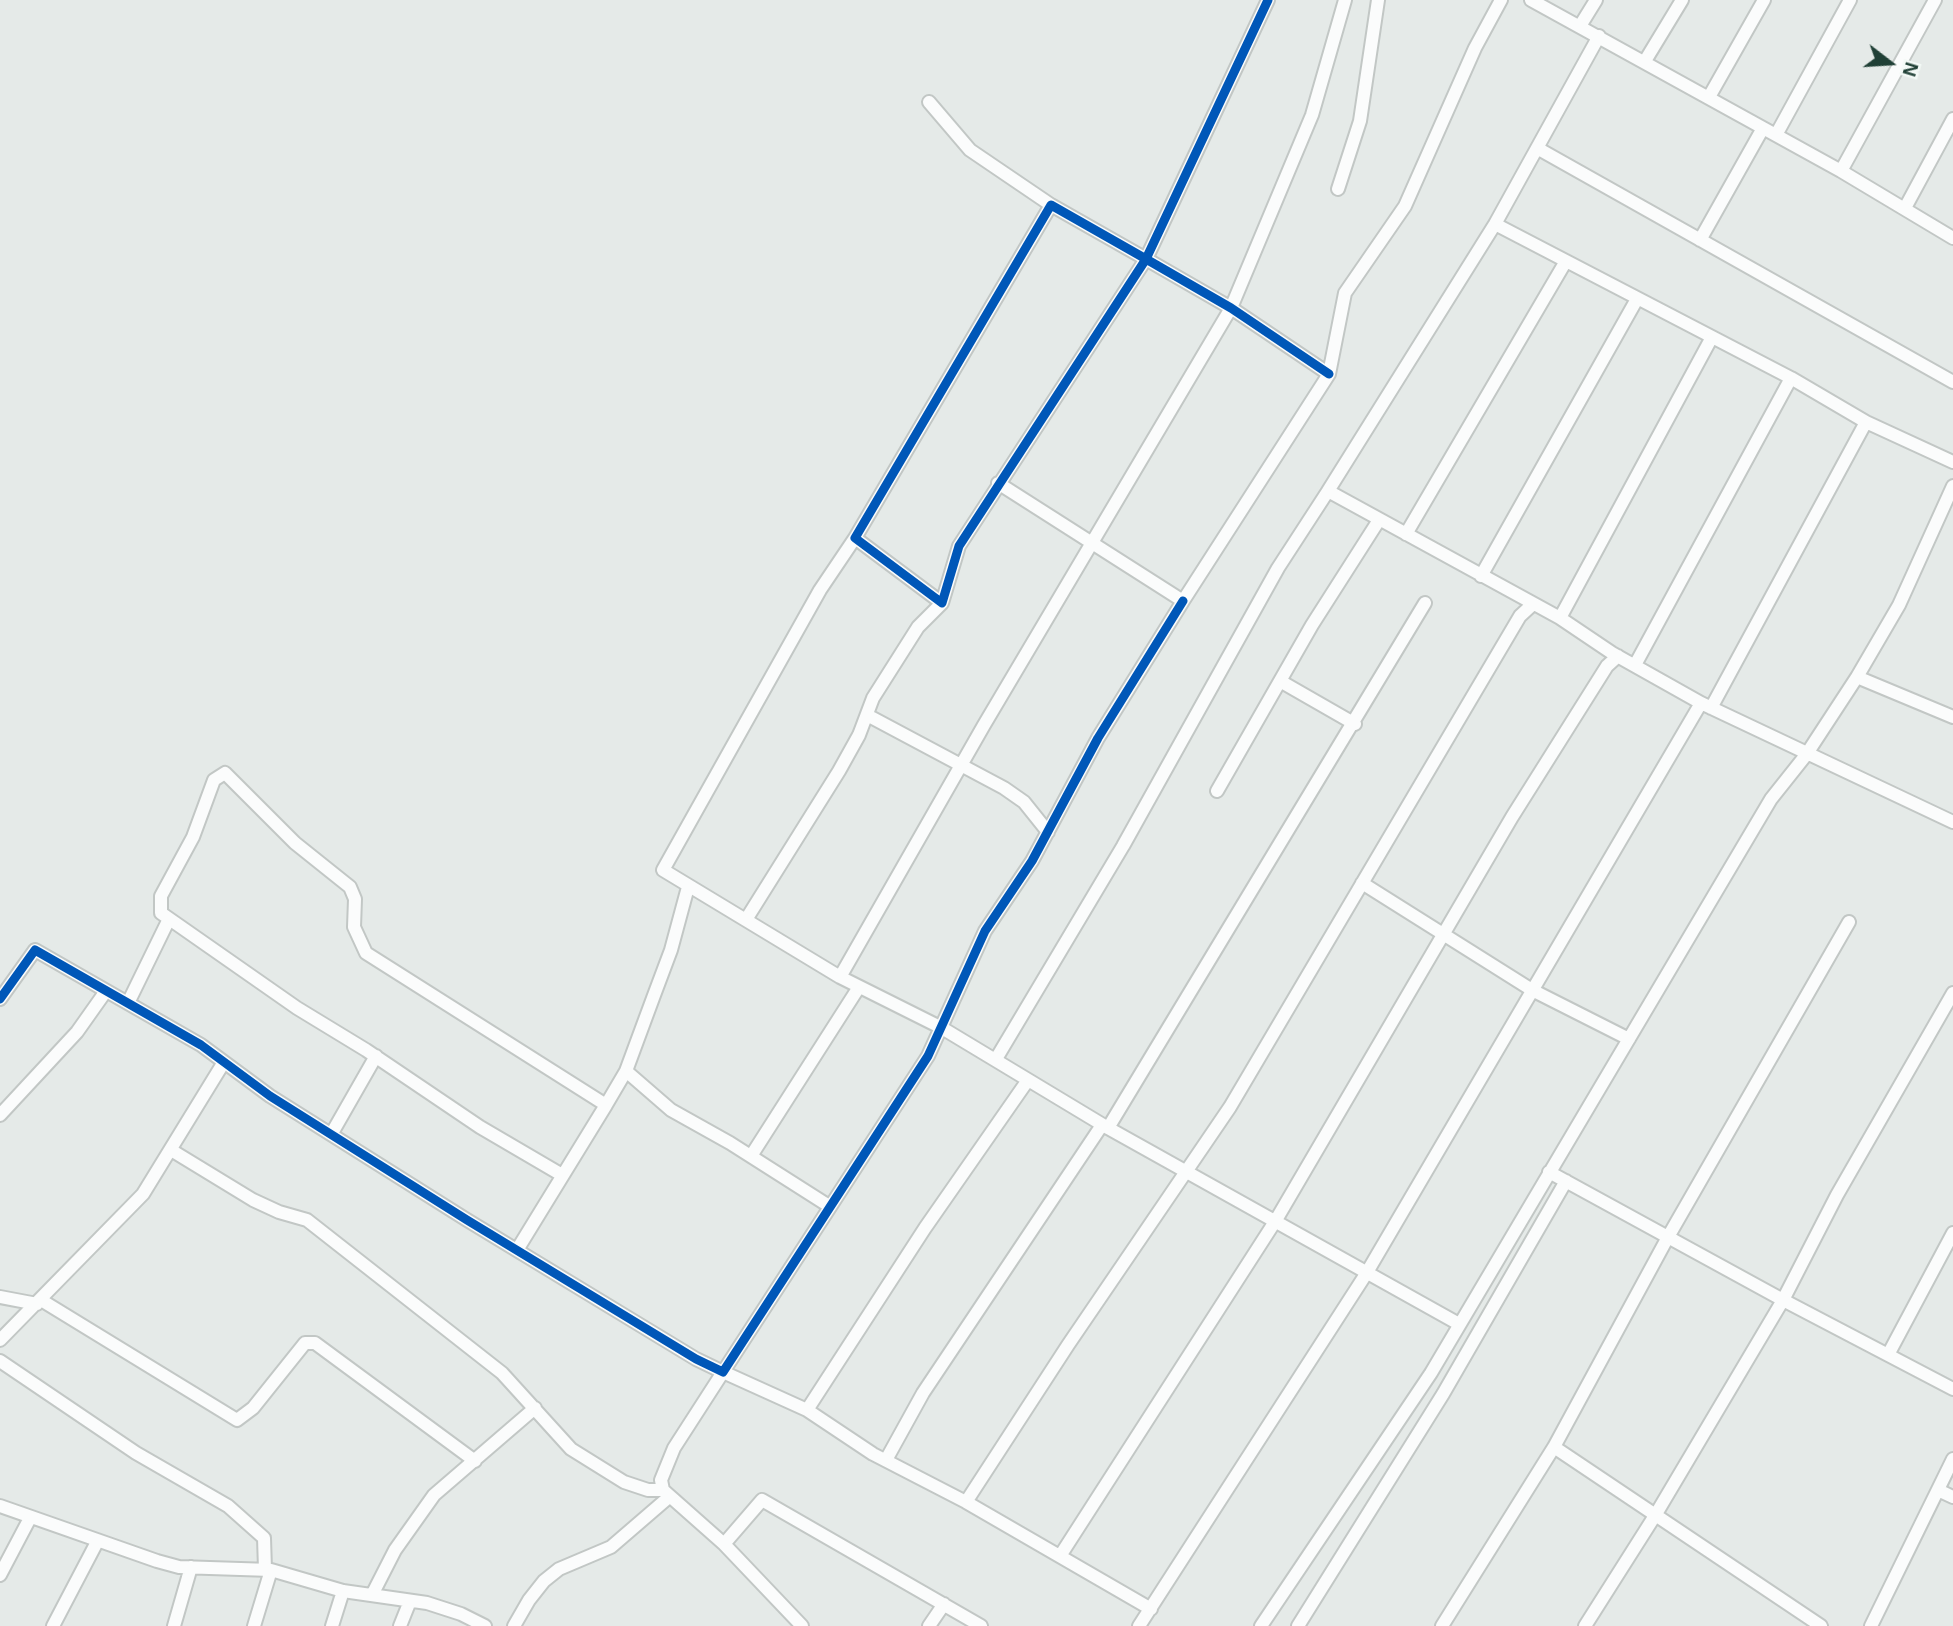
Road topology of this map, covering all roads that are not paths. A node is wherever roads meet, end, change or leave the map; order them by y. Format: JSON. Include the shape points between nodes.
{"nodes":[{"id":1,"x":1268,"y":0,"type":"edge"},
{"id":2,"x":1345,"y":0,"type":"edge"},
{"id":3,"x":1378,"y":0,"type":"edge"},
{"id":4,"x":1501,"y":0,"type":"edge"},
{"id":5,"x":1531,"y":0,"type":"edge"},
{"id":6,"x":1596,"y":0,"type":"edge"},
{"id":7,"x":1682,"y":0,"type":"edge"},
{"id":8,"x":1765,"y":0,"type":"edge"},
{"id":9,"x":1850,"y":0,"type":"edge"},
{"id":10,"x":1934,"y":0,"type":"edge"},
{"id":11,"x":1580,"y":26,"type":"junction"},
{"id":12,"x":1599,"y":36,"type":"junction"},
{"id":13,"x":1645,"y":61,"type":"junction"},
{"id":14,"x":1709,"y":97,"type":"junction"},
{"id":15,"x":929,"y":102,"type":"dead end"},
{"id":16,"x":1953,"y":119,"type":"edge"},
{"id":17,"x":1763,"y":128,"type":"junction"},
{"id":18,"x":1776,"y":135,"type":"junction"},
{"id":19,"x":1537,"y":148,"type":"junction"},
{"id":20,"x":1841,"y":171,"type":"junction"},
{"id":21,"x":1338,"y":189,"type":"dead end"},
{"id":22,"x":1051,"y":205,"type":"junction"},
{"id":23,"x":1905,"y":208,"type":"junction"},
{"id":24,"x":1496,"y":224,"type":"junction"},
{"id":25,"x":1953,"y":239,"type":"edge"},
{"id":26,"x":1700,"y":240,"type":"junction"},
{"id":27,"x":1146,"y":259,"type":"junction"},
{"id":28,"x":1566,"y":261,"type":"junction"},
{"id":29,"x":1637,"y":299,"type":"junction"},
{"id":30,"x":1230,"y":308,"type":"junction"},
{"id":31,"x":1712,"y":337,"type":"junction"},
{"id":32,"x":1329,"y":374,"type":"junction"},
{"id":33,"x":1791,"y":378,"type":"junction"},
{"id":34,"x":1953,"y":382,"type":"edge"},
{"id":35,"x":1866,"y":422,"type":"junction"},
{"id":36,"x":1953,"y":463,"type":"edge"},
{"id":37,"x":998,"y":483,"type":"junction"},
{"id":38,"x":1953,"y":486,"type":"edge"},
{"id":39,"x":1328,"y":491,"type":"junction"},
{"id":40,"x":1379,"y":520,"type":"junction"},
{"id":41,"x":1406,"y":534,"type":"junction"},
{"id":42,"x":855,"y":538,"type":"junction"},
{"id":43,"x":1092,"y":543,"type":"junction"},
{"id":44,"x":1481,"y":576,"type":"junction"},
{"id":45,"x":1183,"y":601,"type":"junction"},
{"id":46,"x":942,"y":603,"type":"junction"},
{"id":47,"x":1425,"y":603,"type":"dead end"},
{"id":48,"x":1533,"y":604,"type":"junction"},
{"id":49,"x":1560,"y":618,"type":"junction"},
{"id":50,"x":1618,"y":656,"type":"junction"},
{"id":51,"x":1635,"y":666,"type":"junction"},
{"id":52,"x":1857,"y":677,"type":"junction"},
{"id":53,"x":1280,"y":681,"type":"junction"},
{"id":54,"x":1706,"y":706,"type":"junction"},
{"id":55,"x":867,"y":715,"type":"junction"},
{"id":56,"x":1953,"y":717,"type":"edge"},
{"id":57,"x":1355,"y":724,"type":"junction"},
{"id":58,"x":1806,"y":755,"type":"junction"},
{"id":59,"x":962,"y":763,"type":"junction"},
{"id":60,"x":1217,"y":791,"type":"dead end"},
{"id":61,"x":1953,"y":822,"type":"edge"},
{"id":62,"x":1048,"y":832,"type":"junction"},
{"id":63,"x":1362,"y":883,"type":"junction"},
{"id":64,"x":688,"y":887,"type":"junction"},
{"id":65,"x":747,"y":918,"type":"junction"},
{"id":66,"x":169,"y":919,"type":"junction"},
{"id":67,"x":1849,"y":922,"type":"dead end"},
{"id":68,"x":1443,"y":933,"type":"junction"},
{"id":69,"x":841,"y":977,"type":"junction"},
{"id":70,"x":859,"y":987,"type":"junction"},
{"id":71,"x":1532,"y":990,"type":"junction"},
{"id":72,"x":106,"y":991,"type":"junction"},
{"id":73,"x":1953,"y":993,"type":"edge"},
{"id":74,"x":0,"y":999,"type":"edge"},
{"id":75,"x":128,"y":1003,"type":"junction"},
{"id":76,"x":942,"y":1028,"type":"junction"},
{"id":77,"x":1629,"y":1040,"type":"junction"},
{"id":78,"x":376,"y":1056,"type":"junction"},
{"id":79,"x":996,"y":1059,"type":"junction"},
{"id":80,"x":224,"y":1062,"type":"junction"},
{"id":81,"x":626,"y":1071,"type":"junction"},
{"id":82,"x":1028,"y":1080,"type":"junction"},
{"id":83,"x":606,"y":1105,"type":"junction"},
{"id":84,"x":0,"y":1115,"type":"edge"},
{"id":85,"x":1105,"y":1127,"type":"junction"},
{"id":86,"x":332,"y":1133,"type":"junction"},
{"id":87,"x":171,"y":1150,"type":"junction"},
{"id":88,"x":751,"y":1156,"type":"junction"},
{"id":89,"x":1188,"y":1172,"type":"junction"},
{"id":90,"x":1549,"y":1172,"type":"junction"},
{"id":91,"x":562,"y":1175,"type":"junction"},
{"id":92,"x":1566,"y":1181,"type":"junction"},
{"id":93,"x":829,"y":1206,"type":"junction"},
{"id":94,"x":1276,"y":1220,"type":"junction"},
{"id":95,"x":1953,"y":1233,"type":"edge"},
{"id":96,"x":1668,"y":1237,"type":"junction"},
{"id":97,"x":517,"y":1251,"type":"junction"},
{"id":98,"x":1366,"y":1274,"type":"junction"},
{"id":99,"x":0,"y":1297,"type":"edge"},
{"id":100,"x":1783,"y":1300,"type":"junction"},
{"id":101,"x":39,"y":1302,"type":"junction"},
{"id":102,"x":1459,"y":1324,"type":"junction"},
{"id":103,"x":0,"y":1340,"type":"edge"},
{"id":104,"x":1889,"y":1353,"type":"junction"},
{"id":105,"x":0,"y":1361,"type":"edge"},
{"id":106,"x":723,"y":1372,"type":"junction"},
{"id":107,"x":1953,"y":1389,"type":"edge"},
{"id":108,"x":535,"y":1408,"type":"junction"},
{"id":109,"x":807,"y":1410,"type":"junction"},
{"id":110,"x":1554,"y":1447,"type":"junction"},
{"id":111,"x":1953,"y":1459,"type":"edge"},
{"id":112,"x":886,"y":1460,"type":"junction"},
{"id":113,"x":475,"y":1461,"type":"junction"},
{"id":114,"x":1938,"y":1490,"type":"junction"},
{"id":115,"x":666,"y":1493,"type":"junction"},
{"id":116,"x":1953,"y":1497,"type":"edge"},
{"id":117,"x":966,"y":1503,"type":"junction"},
{"id":118,"x":0,"y":1506,"type":"edge"},
{"id":119,"x":1656,"y":1514,"type":"junction"},
{"id":120,"x":30,"y":1518,"type":"junction"},
{"id":121,"x":97,"y":1542,"type":"junction"},
{"id":122,"x":724,"y":1544,"type":"junction"},
{"id":123,"x":1060,"y":1556,"type":"junction"},
{"id":124,"x":191,"y":1567,"type":"junction"},
{"id":125,"x":268,"y":1570,"type":"junction"},
{"id":126,"x":0,"y":1575,"type":"edge"},
{"id":127,"x":343,"y":1591,"type":"junction"},
{"id":128,"x":372,"y":1595,"type":"junction"},
{"id":129,"x":410,"y":1601,"type":"junction"},
{"id":130,"x":944,"y":1604,"type":"junction"},
{"id":131,"x":1151,"y":1609,"type":"junction"},
{"id":132,"x":53,"y":1626,"type":"edge"},
{"id":133,"x":174,"y":1626,"type":"edge"},
{"id":134,"x":254,"y":1626,"type":"edge"},
{"id":135,"x":332,"y":1626,"type":"edge"},
{"id":136,"x":400,"y":1626,"type":"edge"},
{"id":137,"x":485,"y":1626,"type":"edge"},
{"id":138,"x":514,"y":1626,"type":"edge"},
{"id":139,"x":802,"y":1626,"type":"edge"},
{"id":140,"x":929,"y":1626,"type":"edge"},
{"id":141,"x":981,"y":1626,"type":"edge"},
{"id":142,"x":1139,"y":1626,"type":"edge"},
{"id":143,"x":1261,"y":1626,"type":"edge"},
{"id":144,"x":1298,"y":1626,"type":"edge"},
{"id":145,"x":1442,"y":1626,"type":"edge"},
{"id":146,"x":1585,"y":1626,"type":"edge"},
{"id":147,"x":1821,"y":1626,"type":"edge"},
{"id":148,"x":1871,"y":1626,"type":"edge"}],
"edges":[{"from":1,"to":27,"type":"street"},
{"from":2,"to":30,"type":"street","via":[[1312,115]]},
{"from":3,"to":21,"type":"street","via":[[1360,121]]},
{"from":4,"to":32,"type":"street","via":[[1405,206],[1345,293]]},
{"from":5,"to":11,"type":"street"},
{"from":6,"to":11,"type":"street"},
{"from":7,"to":13,"type":"street"},
{"from":8,"to":14,"type":"street"},
{"from":9,"to":18,"type":"street"},
{"from":10,"to":20,"type":"street"},
{"from":11,"to":12,"type":"street"},
{"from":12,"to":13,"type":"street"},
{"from":12,"to":19,"type":"street"},
{"from":13,"to":14,"type":"street"},
{"from":14,"to":17,"type":"street"},
{"from":15,"to":22,"type":"street","via":[[970,150]]},
{"from":16,"to":23,"type":"street"},
{"from":17,"to":18,"type":"street"},
{"from":17,"to":26,"type":"street"},
{"from":18,"to":20,"type":"street"},
{"from":19,"to":24,"type":"street"},
{"from":19,"to":26,"type":"street"},
{"from":20,"to":23,"type":"street"},
{"from":22,"to":27,"type":"street"},
{"from":22,"to":42,"type":"street"},
{"from":23,"to":25,"type":"street"},
{"from":24,"to":28,"type":"street"},
{"from":24,"to":39,"type":"street"},
{"from":26,"to":34,"type":"street"},
{"from":27,"to":30,"type":"street"},
{"from":27,"to":37,"type":"street"},
{"from":28,"to":29,"type":"street"},
{"from":28,"to":41,"type":"street"},
{"from":29,"to":31,"type":"street"},
{"from":29,"to":44,"type":"street"},
{"from":30,"to":32,"type":"street"},
{"from":30,"to":43,"type":"street"},
{"from":31,"to":33,"type":"street"},
{"from":31,"to":49,"type":"street"},
{"from":32,"to":45,"type":"street"},
{"from":33,"to":35,"type":"street"},
{"from":33,"to":51,"type":"street"},
{"from":35,"to":36,"type":"street"},
{"from":35,"to":54,"type":"street"},
{"from":37,"to":43,"type":"street"},
{"from":37,"to":46,"type":"street","via":[[959,546]]},
{"from":38,"to":52,"type":"street","via":[[1899,605]]},
{"from":39,"to":40,"type":"street"},
{"from":39,"to":79,"type":"street","via":[[1278,568],[1123,846]]},
{"from":40,"to":41,"type":"street"},
{"from":40,"to":53,"type":"street"},
{"from":41,"to":44,"type":"street"},
{"from":42,"to":46,"type":"street"},
{"from":42,"to":64,"type":"street","via":[[820,590],[663,870]]},
{"from":43,"to":45,"type":"street"},
{"from":43,"to":59,"type":"street"},
{"from":44,"to":48,"type":"street"},
{"from":45,"to":62,"type":"street","via":[[1098,738]]},
{"from":46,"to":55,"type":"street","via":[[918,627]]},
{"from":47,"to":57,"type":"street"},
{"from":48,"to":49,"type":"street"},
{"from":48,"to":63,"type":"street","via":[[1521,616]]},
{"from":49,"to":50,"type":"street"},
{"from":50,"to":51,"type":"street"},
{"from":50,"to":68,"type":"street","via":[[1563,735]]},
{"from":51,"to":54,"type":"street"},
{"from":52,"to":56,"type":"street"},
{"from":52,"to":58,"type":"street"},
{"from":53,"to":57,"type":"street"},
{"from":53,"to":60,"type":"street"},
{"from":54,"to":58,"type":"street"},
{"from":54,"to":71,"type":"street"},
{"from":55,"to":59,"type":"street"},
{"from":55,"to":65,"type":"street","via":[[839,771]]},
{"from":57,"to":85,"type":"street"},
{"from":58,"to":61,"type":"street"},
{"from":58,"to":77,"type":"street","via":[[1771,799]]},
{"from":59,"to":62,"type":"street","via":[[1024,802]]},
{"from":59,"to":69,"type":"street"},
{"from":62,"to":76,"type":"street","via":[[985,931]]},
{"from":63,"to":68,"type":"street"},
{"from":63,"to":89,"type":"street"},
{"from":64,"to":65,"type":"street"},
{"from":64,"to":81,"type":"street","via":[[671,950]]},
{"from":65,"to":69,"type":"street"},
{"from":66,"to":75,"type":"street"},
{"from":66,"to":78,"type":"street","via":[[297,1009]]},
{"from":66,"to":83,"type":"street","via":[[159,909],[161,896],[195,833],[210,786],[225,773],[295,843],[351,887],[354,927],[366,953]]},
{"from":67,"to":96,"type":"street"},
{"from":68,"to":71,"type":"street"},
{"from":68,"to":94,"type":"street"},
{"from":69,"to":70,"type":"street"},
{"from":70,"to":76,"type":"street"},
{"from":70,"to":88,"type":"street"},
{"from":71,"to":77,"type":"street"},
{"from":71,"to":98,"type":"street"},
{"from":72,"to":74,"type":"street","via":[[36,950]]},
{"from":72,"to":75,"type":"street"},
{"from":72,"to":84,"type":"street","via":[[90,1017]]},
{"from":73,"to":100,"type":"street","via":[[1837,1195]]},
{"from":75,"to":80,"type":"street"},
{"from":76,"to":79,"type":"street"},
{"from":76,"to":93,"type":"street"},
{"from":77,"to":90,"type":"street"},
{"from":78,"to":86,"type":"street"},
{"from":78,"to":91,"type":"street","via":[[480,1127]]},
{"from":79,"to":82,"type":"street"},
{"from":80,"to":86,"type":"street"},
{"from":80,"to":87,"type":"street"},
{"from":81,"to":83,"type":"street"},
{"from":81,"to":88,"type":"street","via":[[671,1110]]},
{"from":82,"to":85,"type":"street"},
{"from":82,"to":109,"type":"street"},
{"from":83,"to":91,"type":"street"},
{"from":85,"to":89,"type":"street"},
{"from":85,"to":112,"type":"street","via":[[923,1393]]},
{"from":86,"to":97,"type":"street"},
{"from":87,"to":101,"type":"street","via":[[133,1206]]},
{"from":87,"to":108,"type":"street","via":[[253,1200],[320,1229],[502,1373]]},
{"from":88,"to":93,"type":"street"},
{"from":89,"to":94,"type":"street"},
{"from":89,"to":117,"type":"street"},
{"from":90,"to":92,"type":"street"},
{"from":90,"to":102,"type":"street"},
{"from":91,"to":97,"type":"street"},
{"from":92,"to":96,"type":"street"},
{"from":92,"to":144,"type":"street","via":[[1443,1394]]},
{"from":93,"to":106,"type":"street"},
{"from":94,"to":98,"type":"street"},
{"from":94,"to":123,"type":"street"},
{"from":95,"to":104,"type":"street"},
{"from":96,"to":100,"type":"street"},
{"from":96,"to":110,"type":"street"},
{"from":97,"to":106,"type":"street"},
{"from":98,"to":102,"type":"street"},
{"from":98,"to":131,"type":"street"},
{"from":99,"to":101,"type":"street"},
{"from":100,"to":104,"type":"street"},
{"from":100,"to":119,"type":"street"},
{"from":101,"to":103,"type":"street"},
{"from":101,"to":113,"type":"street","via":[[237,1420],[253,1408],[305,1343],[315,1343]]},
{"from":102,"to":143,"type":"street"},
{"from":104,"to":107,"type":"street"},
{"from":105,"to":125,"type":"street","via":[[136,1453],[228,1506],[264,1538]]},
{"from":106,"to":109,"type":"street"},
{"from":106,"to":115,"type":"street","via":[[674,1448],[661,1480]]},
{"from":108,"to":113,"type":"street"},
{"from":108,"to":115,"type":"street","via":[[571,1449],[624,1482]]},
{"from":109,"to":112,"type":"street"},
{"from":110,"to":119,"type":"street"},
{"from":110,"to":145,"type":"street"},
{"from":111,"to":114,"type":"street"},
{"from":112,"to":117,"type":"street"},
{"from":113,"to":128,"type":"street","via":[[416,1518]]},
{"from":114,"to":116,"type":"street"},
{"from":114,"to":148,"type":"street"},
{"from":115,"to":122,"type":"street"},
{"from":115,"to":138,"type":"street","via":[[620,1541],[559,1569],[544,1581]]},
{"from":117,"to":123,"type":"street"},
{"from":118,"to":120,"type":"street"},
{"from":119,"to":146,"type":"street"},
{"from":119,"to":147,"type":"street"},
{"from":120,"to":121,"type":"street"},
{"from":120,"to":126,"type":"street"},
{"from":121,"to":124,"type":"street"},
{"from":121,"to":132,"type":"street"},
{"from":122,"to":130,"type":"street","via":[[762,1500]]},
{"from":122,"to":139,"type":"street"},
{"from":123,"to":131,"type":"street"},
{"from":124,"to":125,"type":"street"},
{"from":124,"to":133,"type":"street"},
{"from":125,"to":127,"type":"street"},
{"from":125,"to":134,"type":"street"},
{"from":127,"to":128,"type":"street"},
{"from":127,"to":135,"type":"street"},
{"from":128,"to":129,"type":"street"},
{"from":129,"to":136,"type":"street"},
{"from":129,"to":137,"type":"street","via":[[461,1614]]},
{"from":130,"to":140,"type":"street"},
{"from":130,"to":141,"type":"street"},
{"from":131,"to":142,"type":"street"}]}
